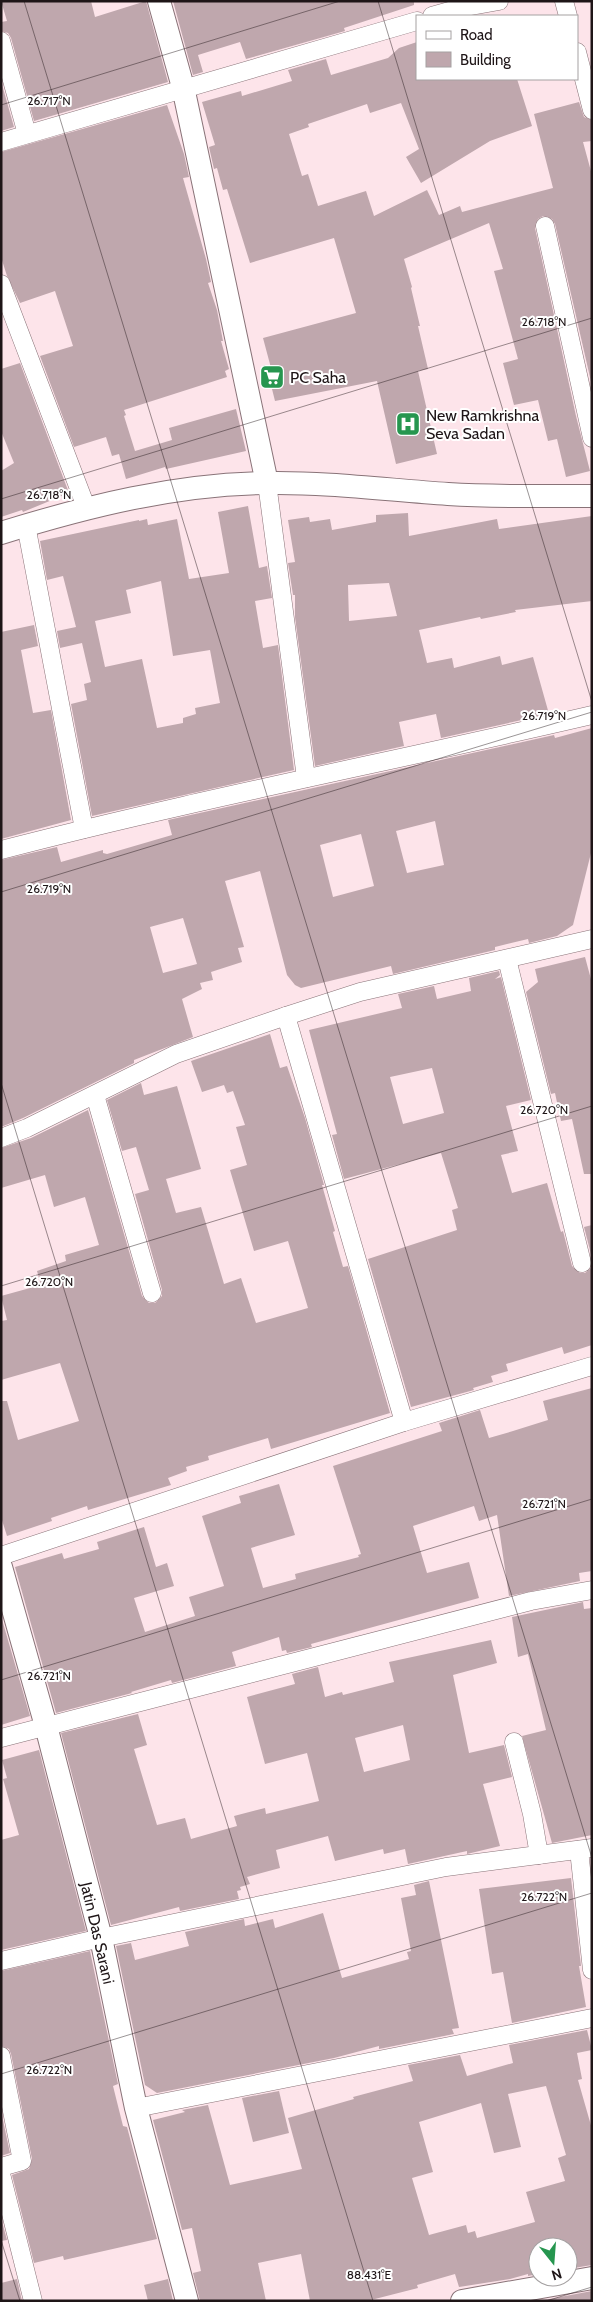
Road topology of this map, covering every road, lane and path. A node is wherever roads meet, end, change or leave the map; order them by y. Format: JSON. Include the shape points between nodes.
{"nodes":[{"id":1,"x":159,"y":1,"type":"edge"},
{"id":2,"x":499,"y":1,"type":"edge"},
{"id":3,"x":564,"y":1,"type":"edge"},
{"id":4,"x":436,"y":15,"type":"edge"},
{"id":5,"x":568,"y":15,"type":"edge"},
{"id":6,"x":416,"y":21,"type":"edge"},
{"id":7,"x":1,"y":42,"type":"edge"},
{"id":8,"x":578,"y":56,"type":"edge"},
{"id":9,"x":183,"y":87,"type":"junction"},
{"id":10,"x":592,"y":110,"type":"edge"},
{"id":11,"x":27,"y":134,"type":"junction"},
{"id":12,"x":1,"y":142,"type":"edge"},
{"id":13,"x":545,"y":226,"type":"dead end"},
{"id":14,"x":1,"y":284,"type":"edge"},
{"id":15,"x":592,"y":438,"type":"edge"},
{"id":16,"x":267,"y":483,"type":"junction"},
{"id":17,"x":592,"y":496,"type":"edge"},
{"id":18,"x":86,"y":507,"type":"junction"},
{"id":19,"x":26,"y":525,"type":"junction"},
{"id":20,"x":1,"y":533,"type":"edge"},
{"id":21,"x":592,"y":715,"type":"edge"},
{"id":22,"x":306,"y":778,"type":"junction"},
{"id":23,"x":84,"y":829,"type":"junction"},
{"id":24,"x":1,"y":850,"type":"edge"},
{"id":25,"x":592,"y":939,"type":"edge"},
{"id":26,"x":507,"y":959,"type":"junction"},
{"id":27,"x":286,"y":1016,"type":"junction"},
{"id":28,"x":95,"y":1095,"type":"junction"},
{"id":29,"x":1,"y":1138,"type":"edge"},
{"id":30,"x":582,"y":1263,"type":"dead end"},
{"id":31,"x":152,"y":1293,"type":"dead end"},
{"id":32,"x":592,"y":1366,"type":"edge"},
{"id":33,"x":404,"y":1422,"type":"junction"},
{"id":34,"x":1,"y":1556,"type":"edge"},
{"id":35,"x":1,"y":1567,"type":"edge"},
{"id":36,"x":592,"y":1590,"type":"edge"},
{"id":37,"x":5,"y":1593,"type":"edge"},
{"id":38,"x":46,"y":1726,"type":"junction"},
{"id":39,"x":1,"y":1738,"type":"edge"},
{"id":40,"x":514,"y":1742,"type":"dead end"},
{"id":41,"x":585,"y":1849,"type":"edge"},
{"id":42,"x":539,"y":1855,"type":"junction"},
{"id":43,"x":100,"y":1938,"type":"junction"},
{"id":44,"x":1,"y":1960,"type":"edge"},
{"id":45,"x":592,"y":1970,"type":"edge"},
{"id":46,"x":592,"y":2018,"type":"edge"},
{"id":47,"x":1,"y":2056,"type":"edge"},
{"id":48,"x":136,"y":2108,"type":"junction"},
{"id":49,"x":1,"y":2167,"type":"edge"},
{"id":50,"x":1,"y":2174,"type":"edge"},
{"id":51,"x":592,"y":2278,"type":"edge"},
{"id":52,"x":536,"y":2295,"type":"edge"},
{"id":53,"x":33,"y":2301,"type":"edge"},
{"id":54,"x":187,"y":2301,"type":"edge"},
{"id":55,"x":462,"y":2301,"type":"edge"}],
"edges":[{"from":1,"to":9,"type":"street"},
{"from":2,"to":4,"type":"street"},
{"from":3,"to":5,"type":"street"},
{"from":6,"to":9,"type":"street"},
{"from":7,"to":11,"type":"street"},
{"from":8,"to":10,"type":"street"},
{"from":9,"to":11,"type":"street"},
{"from":9,"to":16,"type":"street"},
{"from":11,"to":12,"type":"street"},
{"from":13,"to":15,"type":"street"},
{"from":14,"to":18,"type":"street"},
{"from":16,"to":17,"type":"street","via":[[450,494]]},
{"from":16,"to":18,"type":"street","via":[[178,490]]},
{"from":16,"to":22,"type":"street"},
{"from":18,"to":19,"type":"street"},
{"from":19,"to":20,"type":"street"},
{"from":19,"to":23,"type":"street"},
{"from":21,"to":22,"type":"street"},
{"from":22,"to":23,"type":"street"},
{"from":23,"to":24,"type":"street"},
{"from":25,"to":26,"type":"street"},
{"from":26,"to":27,"type":"street","via":[[360,992]]},
{"from":26,"to":30,"type":"street"},
{"from":27,"to":28,"type":"street","via":[[176,1054]]},
{"from":27,"to":33,"type":"street"},
{"from":28,"to":29,"type":"street"},
{"from":28,"to":31,"type":"street"},
{"from":32,"to":33,"type":"street"},
{"from":33,"to":34,"type":"street"},
{"from":35,"to":37,"type":"street","name":"Jatin Das Sarani"},
{"from":36,"to":38,"type":"street","via":[[531,1601]]},
{"from":37,"to":38,"type":"street","name":"Jatin Das Sarani"},
{"from":38,"to":39,"type":"street"},
{"from":38,"to":43,"type":"street","name":"Jatin Das Sarani"},
{"from":40,"to":42,"type":"street"},
{"from":41,"to":42,"type":"street"},
{"from":41,"to":45,"type":"street"},
{"from":42,"to":43,"type":"street","via":[[446,1867]]},
{"from":43,"to":44,"type":"street"},
{"from":43,"to":48,"type":"street","name":"Jatin Das Sarani"},
{"from":46,"to":48,"type":"street"},
{"from":47,"to":49,"type":"street","via":[[22,2161]]},
{"from":48,"to":54,"type":"street","name":"Jatin Das Sarani"},
{"from":50,"to":53,"type":"street"},
{"from":51,"to":52,"type":"street"},
{"from":52,"to":55,"type":"street"}]}
